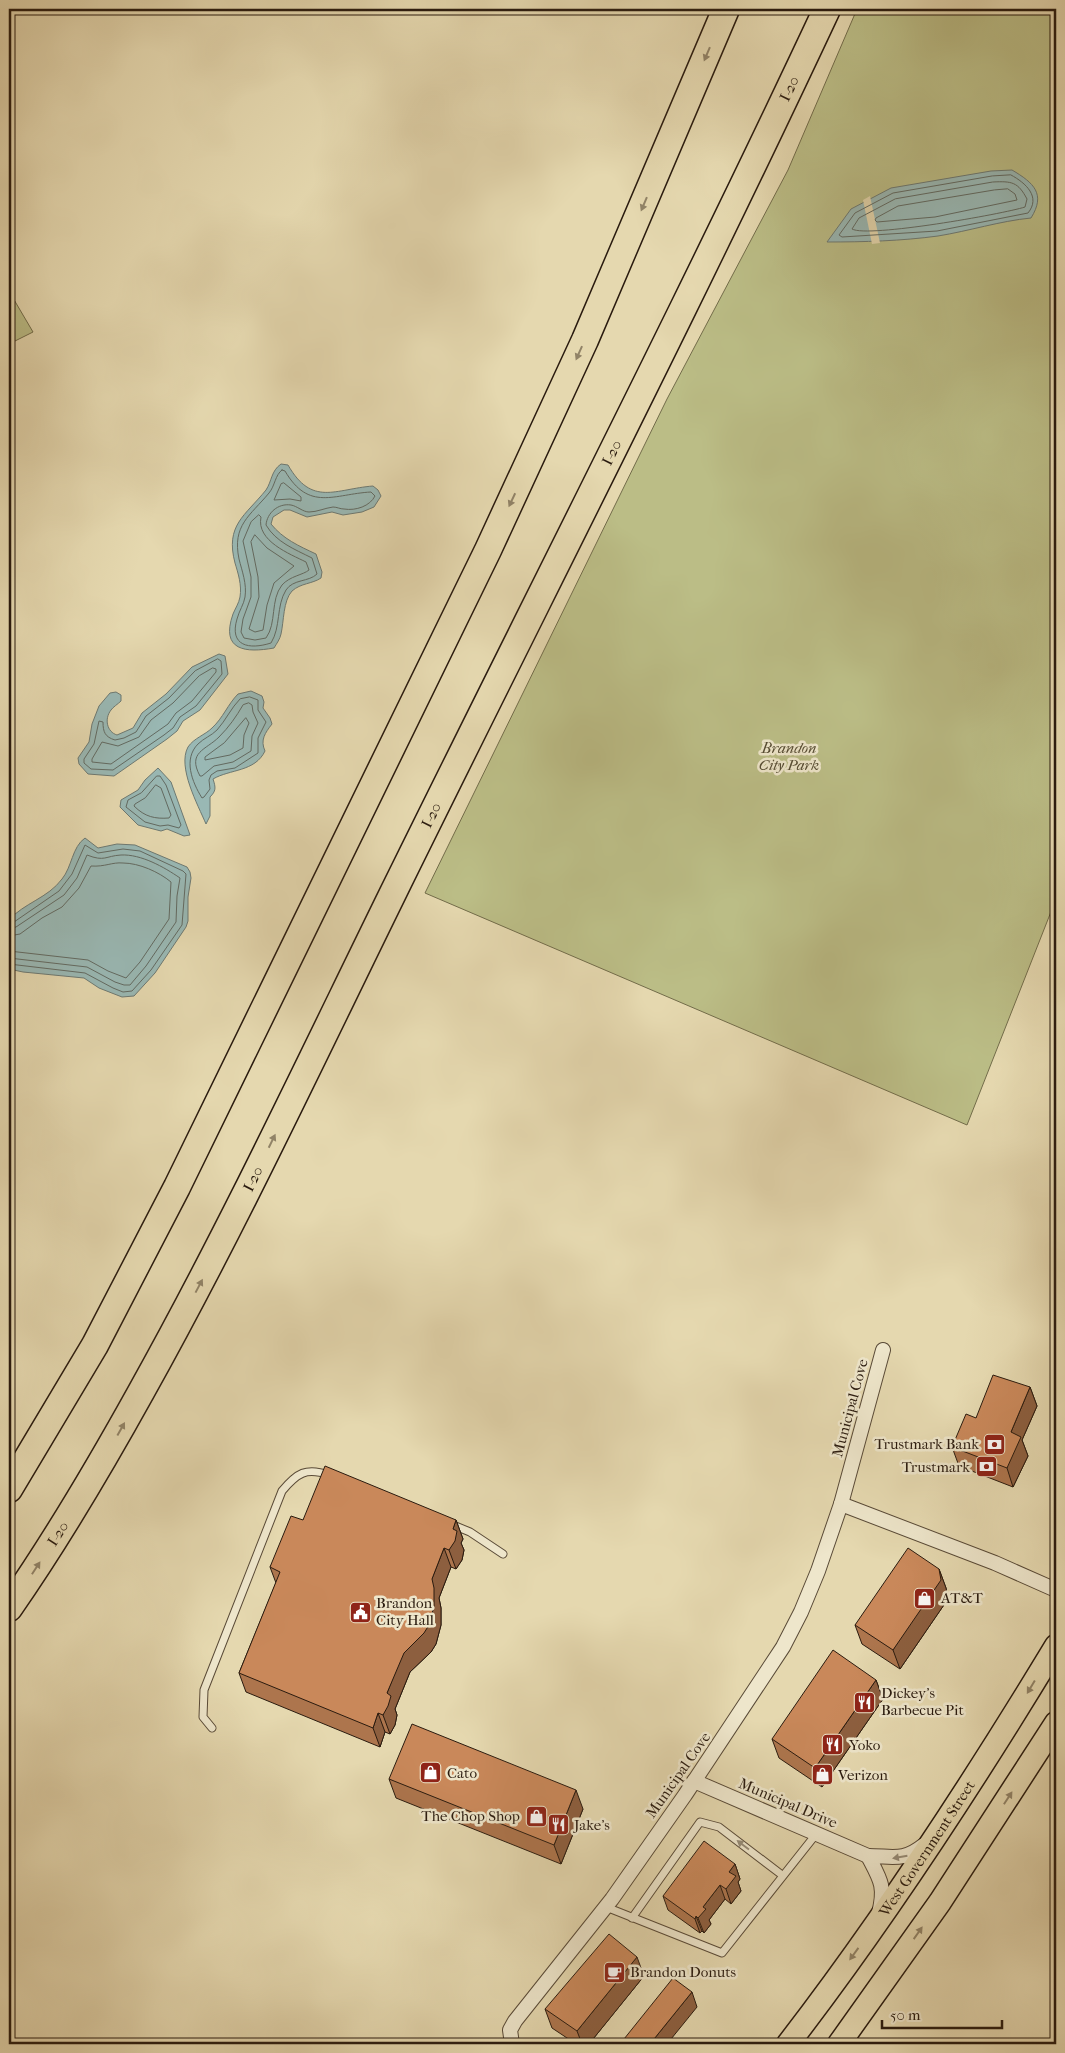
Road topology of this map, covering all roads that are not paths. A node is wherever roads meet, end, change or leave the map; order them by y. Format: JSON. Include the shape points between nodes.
{"nodes":[{"id":1,"x":726,"y":9,"type":"edge"},
{"id":2,"x":827,"y":9,"type":"edge"},
{"id":3,"x":883,"y":1350,"type":"dead end"},
{"id":4,"x":336,"y":1477,"type":"edge"},
{"id":5,"x":9,"y":1489,"type":"edge"},
{"id":6,"x":841,"y":1504,"type":"junction"},
{"id":7,"x":443,"y":1521,"type":"edge"},
{"id":8,"x":503,"y":1554,"type":"dead end"},
{"id":9,"x":1056,"y":1590,"type":"edge"},
{"id":10,"x":9,"y":1608,"type":"edge"},
{"id":11,"x":1056,"y":1646,"type":"edge"},
{"id":12,"x":1056,"y":1723,"type":"edge"},
{"id":13,"x":212,"y":1728,"type":"dead end"},
{"id":14,"x":694,"y":1781,"type":"junction"},
{"id":15,"x":940,"y":1831,"type":"junction"},
{"id":16,"x":817,"y":1832,"type":"junction"},
{"id":17,"x":868,"y":1856,"type":"junction"},
{"id":18,"x":782,"y":1875,"type":"junction"},
{"id":19,"x":606,"y":1907,"type":"junction"},
{"id":20,"x":632,"y":1918,"type":"junction"},
{"id":21,"x":875,"y":1924,"type":"junction"},
{"id":22,"x":512,"y":2044,"type":"edge"},
{"id":23,"x":788,"y":2044,"type":"edge"},
{"id":24,"x":839,"y":2044,"type":"edge"}],
"edges":[{"from":1,"to":5,"type":"highway","one_way":true,"via":[[585,340],[480,567],[177,1188],[95,1345]]},
{"from":10,"to":2,"type":"highway","name":"I-20","one_way":true,"via":[[109,1450],[236,1216],[490,694],[640,398]]},
{"from":3,"to":6,"type":"street","name":"Municipal Cove"},
{"from":4,"to":13,"type":"lane","via":[[312,1471],[301,1473],[282,1491],[204,1690],[203,1717]]},
{"from":6,"to":9,"type":"street"},
{"from":6,"to":14,"type":"street","name":"Municipal Cove","via":[[812,1586],[783,1647]]},
{"from":7,"to":8,"type":"lane","via":[[470,1532]]},
{"from":11,"to":15,"type":"main road","name":"West Government Street","one_way":true},
{"from":24,"to":12,"type":"main road","one_way":true,"via":[[940,1902]]},
{"from":14,"to":16,"type":"street","name":"Municipal Drive"},
{"from":14,"to":19,"type":"street","name":"Municipal Cove"},
{"from":15,"to":17,"type":"street","name":"Municipal Drive","one_way":true,"via":[[906,1856]]},
{"from":15,"to":21,"type":"main road","name":"West Government Street"},
{"from":16,"to":17,"type":"street","name":"Municipal Drive"},
{"from":16,"to":18,"type":"lane"},
{"from":17,"to":21,"type":"street","via":[[879,1875],[883,1891]]},
{"from":18,"to":20,"type":"lane","via":[[722,1953]]},
{"from":18,"to":20,"type":"lane","one_way":true,"via":[[719,1827],[700,1822]]},
{"from":19,"to":20,"type":"lane"},
{"from":19,"to":22,"type":"street","name":"Municipal Cove","via":[[515,2021],[510,2030]]},
{"from":21,"to":23,"type":"main road","name":"West Government Street","one_way":true}]}
